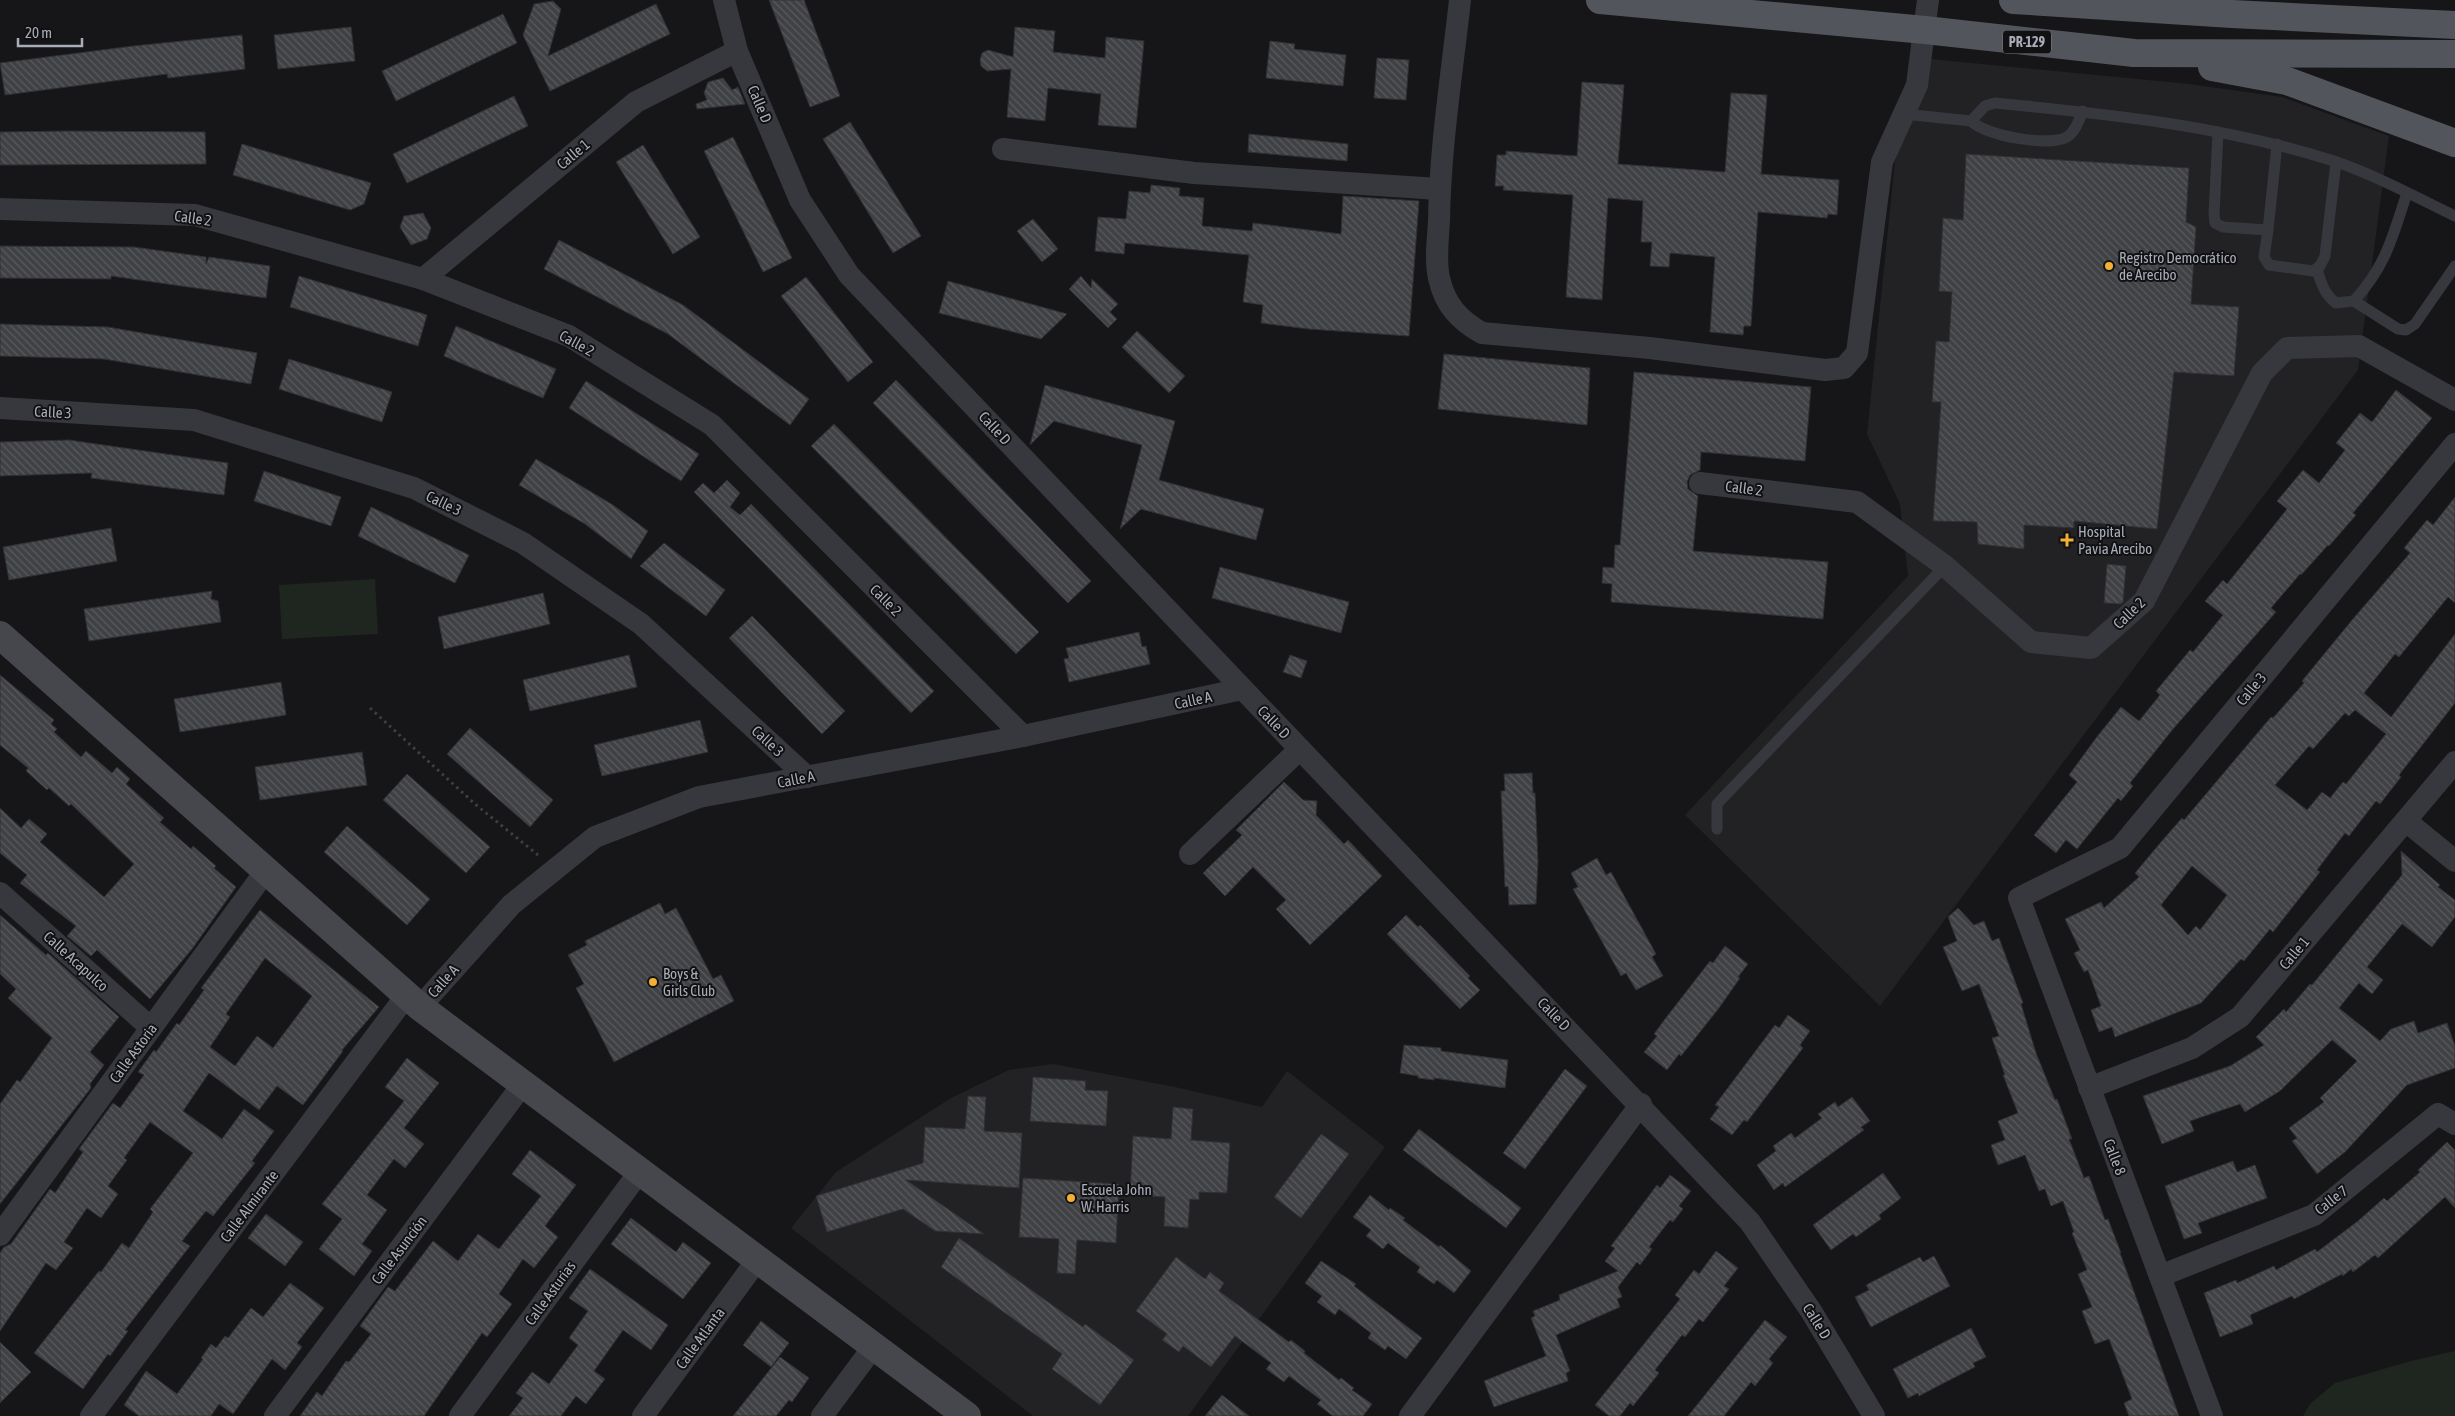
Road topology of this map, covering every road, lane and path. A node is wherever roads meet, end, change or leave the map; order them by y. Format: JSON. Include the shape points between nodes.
{"nodes":[{"id":1,"x":724,"y":0,"type":"edge"},
{"id":2,"x":1460,"y":0,"type":"edge"},
{"id":3,"x":1600,"y":0,"type":"edge"},
{"id":4,"x":1928,"y":0,"type":"edge"},
{"id":5,"x":2013,"y":0,"type":"edge"},
{"id":6,"x":2329,"y":0,"type":"edge"},
{"id":7,"x":2232,"y":14,"type":"junction"},
{"id":8,"x":2455,"y":25,"type":"edge"},
{"id":9,"x":1926,"y":30,"type":"junction"},
{"id":10,"x":737,"y":51,"type":"junction"},
{"id":11,"x":2134,"y":53,"type":"junction"},
{"id":12,"x":2455,"y":54,"type":"edge"},
{"id":13,"x":2083,"y":111,"type":"junction"},
{"id":14,"x":1904,"y":114,"type":"junction"},
{"id":15,"x":1971,"y":121,"type":"junction"},
{"id":16,"x":2218,"y":132,"type":"junction"},
{"id":17,"x":2455,"y":143,"type":"edge"},
{"id":18,"x":2276,"y":144,"type":"junction"},
{"id":19,"x":1003,"y":149,"type":"dead end"},
{"id":20,"x":2336,"y":162,"type":"junction"},
{"id":21,"x":1439,"y":190,"type":"junction"},
{"id":22,"x":2407,"y":193,"type":"junction"},
{"id":23,"x":0,"y":209,"type":"edge"},
{"id":24,"x":2455,"y":216,"type":"edge"},
{"id":25,"x":2268,"y":230,"type":"junction"},
{"id":26,"x":2455,"y":266,"type":"edge"},
{"id":27,"x":2317,"y":269,"type":"junction"},
{"id":28,"x":423,"y":279,"type":"junction"},
{"id":29,"x":2354,"y":301,"type":"junction"},
{"id":30,"x":2455,"y":400,"type":"edge"},
{"id":31,"x":0,"y":408,"type":"edge"},
{"id":32,"x":2455,"y":444,"type":"edge"},
{"id":33,"x":1700,"y":483,"type":"dead end"},
{"id":34,"x":1945,"y":566,"type":"junction"},
{"id":35,"x":0,"y":635,"type":"edge"},
{"id":36,"x":1242,"y":689,"type":"junction"},
{"id":37,"x":370,"y":708,"type":"dead end"},
{"id":38,"x":1023,"y":736,"type":"junction"},
{"id":39,"x":1300,"y":749,"type":"junction"},
{"id":40,"x":2455,"y":762,"type":"edge"},
{"id":41,"x":807,"y":777,"type":"junction"},
{"id":42,"x":2406,"y":821,"type":"junction"},
{"id":43,"x":1717,"y":829,"type":"dead end"},
{"id":44,"x":1190,"y":854,"type":"dead end"},
{"id":45,"x":2455,"y":861,"type":"edge"},
{"id":46,"x":554,"y":868,"type":"junction"},
{"id":47,"x":265,"y":872,"type":"junction"},
{"id":48,"x":0,"y":893,"type":"edge"},
{"id":49,"x":2019,"y":898,"type":"joint"},
{"id":50,"x":413,"y":1002,"type":"junction"},
{"id":51,"x":151,"y":1028,"type":"junction"},
{"id":52,"x":523,"y":1084,"type":"junction"},
{"id":53,"x":2089,"y":1088,"type":"junction"},
{"id":54,"x":1640,"y":1104,"type":"junction"},
{"id":55,"x":2455,"y":1124,"type":"edge"},
{"id":56,"x":640,"y":1171,"type":"junction"},
{"id":57,"x":0,"y":1235,"type":"edge"},
{"id":58,"x":758,"y":1259,"type":"junction"},
{"id":59,"x":2160,"y":1276,"type":"junction"},
{"id":60,"x":874,"y":1346,"type":"junction"},
{"id":61,"x":91,"y":1416,"type":"edge"},
{"id":62,"x":275,"y":1416,"type":"edge"},
{"id":63,"x":460,"y":1416,"type":"edge"},
{"id":64,"x":643,"y":1416,"type":"edge"},
{"id":65,"x":822,"y":1416,"type":"edge"},
{"id":66,"x":967,"y":1416,"type":"edge"},
{"id":67,"x":1410,"y":1416,"type":"edge"},
{"id":68,"x":1874,"y":1416,"type":"edge"},
{"id":69,"x":2212,"y":1416,"type":"edge"}],
"edges":[{"from":1,"to":10,"type":"street","name":"Calle D"},
{"from":2,"to":21,"type":"street"},
{"from":3,"to":9,"type":"main road","number":"PR-129"},
{"from":4,"to":9,"type":"street"},
{"from":5,"to":7,"type":"main road"},
{"from":6,"to":7,"type":"main road"},
{"from":7,"to":8,"type":"main road"},
{"from":9,"to":11,"type":"main road","number":"PR-129"},
{"from":9,"to":14,"type":"street","via":[[1917,85]]},
{"from":10,"to":28,"type":"street","name":"Calle 1","via":[[636,102]]},
{"from":10,"to":36,"type":"street","name":"Calle D","via":[[800,200],[849,274]]},
{"from":11,"to":12,"type":"main road","number":"PR-129"},
{"from":11,"to":17,"type":"main road","via":[[2287,81]]},
{"from":13,"to":15,"type":"lane","via":[[1994,103],[1985,106]]},
{"from":13,"to":15,"type":"lane","via":[[2075,129],[2058,141],[1991,133]]},
{"from":13,"to":16,"type":"lane"},
{"from":14,"to":15,"type":"lane"},
{"from":14,"to":21,"type":"street","via":[[1882,162],[1857,353],[1844,368],[1825,370],[1650,348],[1482,333],[1462,321],[1450,306],[1439,278]]},
{"from":16,"to":18,"type":"lane"},
{"from":16,"to":25,"type":"lane","via":[[2215,223],[2223,227]]},
{"from":18,"to":20,"type":"lane"},
{"from":18,"to":25,"type":"lane"},
{"from":19,"to":21,"type":"street","via":[[1194,173]]},
{"from":20,"to":22,"type":"lane"},
{"from":20,"to":27,"type":"lane","via":[[2324,256]]},
{"from":22,"to":24,"type":"lane"},
{"from":22,"to":29,"type":"lane","via":[[2386,258]]},
{"from":23,"to":28,"type":"street","name":"Calle 2","via":[[195,215]]},
{"from":25,"to":27,"type":"lane","via":[[2264,257],[2269,265]]},
{"from":26,"to":29,"type":"lane","via":[[2415,324],[2406,330],[2398,329]]},
{"from":27,"to":29,"type":"lane","via":[[2321,286],[2329,298],[2336,304]]},
{"from":28,"to":38,"type":"street","name":"Calle 2","via":[[569,336],[712,426]]},
{"from":30,"to":34,"type":"street","name":"Calle 2","via":[[2359,346],[2286,348],[2262,373],[2144,601],[2091,648],[2030,642]]},
{"from":31,"to":41,"type":"street","name":"Calle 3","via":[[194,420],[414,488],[523,543],[641,624]]},
{"from":32,"to":49,"type":"street","name":"Calle 3","via":[[2120,848]]},
{"from":33,"to":34,"type":"street","name":"Calle 2","via":[[1857,502]]},
{"from":34,"to":43,"type":"lane","via":[[1717,804]]},
{"from":35,"to":47,"type":"street"},
{"from":36,"to":38,"type":"street","name":"Calle A"},
{"from":36,"to":39,"type":"street","name":"Calle D"},
{"from":37,"to":46,"type":"path","via":[[475,804]]},
{"from":38,"to":41,"type":"street","name":"Calle A"},
{"from":39,"to":44,"type":"street"},
{"from":39,"to":54,"type":"street","name":"Calle D"},
{"from":40,"to":42,"type":"street","name":"Calle 1"},
{"from":41,"to":46,"type":"street","name":"Calle A","via":[[699,797],[595,837]]},
{"from":42,"to":45,"type":"street"},
{"from":42,"to":53,"type":"street","name":"Calle 1","via":[[2240,1017],[2192,1048]]},
{"from":46,"to":50,"type":"street","name":"Calle A","via":[[511,905]]},
{"from":47,"to":50,"type":"street"},
{"from":47,"to":51,"type":"street","name":"Calle Astoria"},
{"from":48,"to":51,"type":"street","name":"Calle Acapulco"},
{"from":49,"to":53,"type":"street","name":"Calle 8"},
{"from":50,"to":52,"type":"street"},
{"from":50,"to":61,"type":"street","name":"Calle Almirante"},
{"from":51,"to":57,"type":"street","name":"Calle Astoria"},
{"from":52,"to":56,"type":"street"},
{"from":52,"to":62,"type":"street","name":"Calle Asunción"},
{"from":53,"to":59,"type":"street","name":"Calle 8"},
{"from":54,"to":67,"type":"street"},
{"from":54,"to":68,"type":"street","name":"Calle D","via":[[1750,1222],[1811,1311]]},
{"from":55,"to":59,"type":"street","name":"Calle 7","via":[[2438,1114],[2314,1215]]},
{"from":56,"to":58,"type":"street"},
{"from":56,"to":63,"type":"street","name":"Calle Asturias"},
{"from":58,"to":60,"type":"street"},
{"from":58,"to":64,"type":"street","name":"Calle Atlanta"},
{"from":59,"to":69,"type":"street","name":"Calle 8"},
{"from":60,"to":65,"type":"street"},
{"from":60,"to":66,"type":"street"}]}
